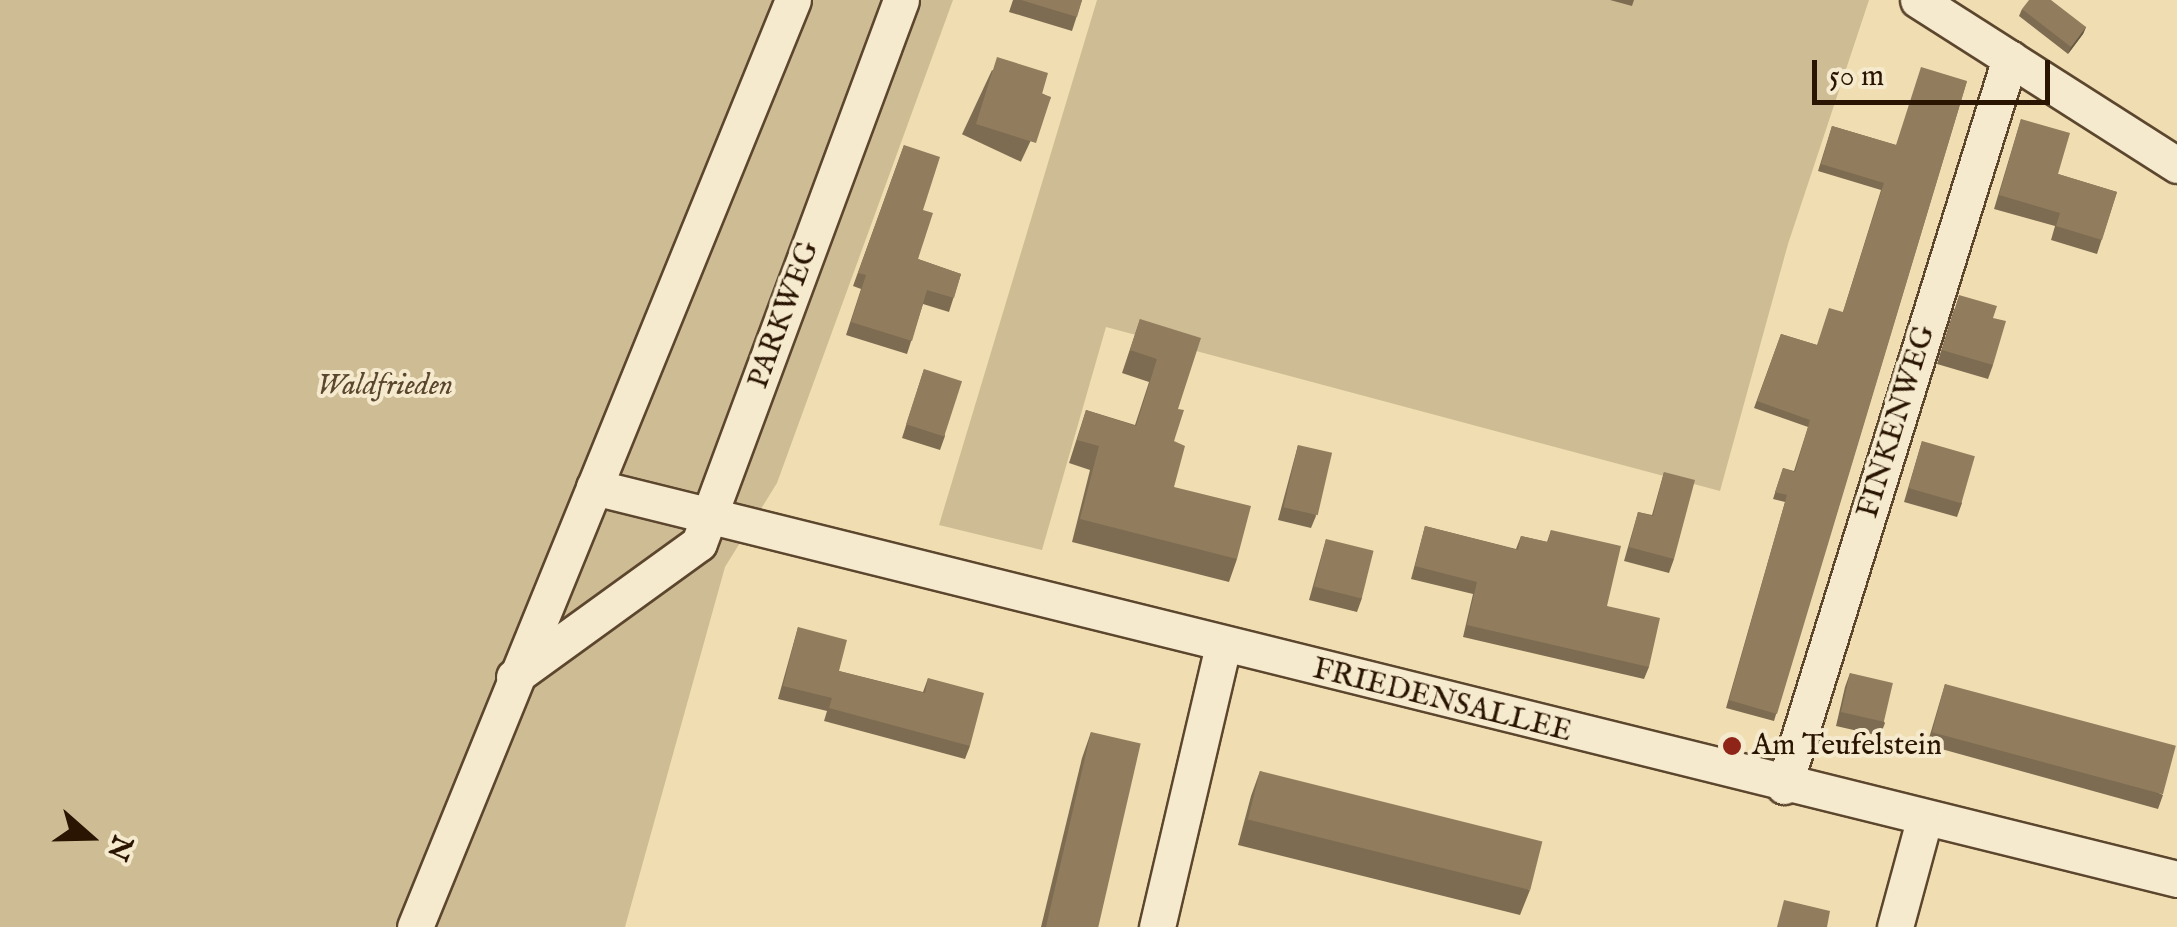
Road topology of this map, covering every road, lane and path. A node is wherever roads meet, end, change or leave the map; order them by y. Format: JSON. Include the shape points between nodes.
{"nodes":[{"id":1,"x":793,"y":0,"type":"edge"},
{"id":2,"x":901,"y":0,"type":"edge"},
{"id":3,"x":1918,"y":0,"type":"edge"},
{"id":4,"x":2010,"y":58,"type":"junction"},
{"id":5,"x":2177,"y":165,"type":"edge"},
{"id":6,"x":594,"y":487,"type":"junction"},
{"id":7,"x":709,"y":518,"type":"junction"},
{"id":8,"x":1223,"y":646,"type":"junction"},
{"id":9,"x":514,"y":677,"type":"junction"},
{"id":10,"x":1784,"y":786,"type":"junction"},
{"id":11,"x":1924,"y":820,"type":"junction"},
{"id":12,"x":2177,"y":880,"type":"edge"},
{"id":13,"x":415,"y":927,"type":"edge"},
{"id":14,"x":1156,"y":927,"type":"edge"},
{"id":15,"x":1895,"y":927,"type":"edge"}],
"edges":[{"from":1,"to":6,"type":"street"},
{"from":2,"to":7,"type":"street","name":"PARKWEG"},
{"from":3,"to":4,"type":"street"},
{"from":4,"to":5,"type":"street"},
{"from":4,"to":10,"type":"street","name":"FINKENWEG"},
{"from":6,"to":7,"type":"street"},
{"from":6,"to":9,"type":"street"},
{"from":7,"to":8,"type":"street","name":"FRIEDENSALLEE"},
{"from":7,"to":9,"type":"street","name":"PARKWEG","via":[[699,544]]},
{"from":8,"to":10,"type":"street","name":"FRIEDENSALLEE"},
{"from":8,"to":14,"type":"street"},
{"from":9,"to":13,"type":"street"},
{"from":10,"to":11,"type":"street","name":"FRIEDENSALLEE"},
{"from":11,"to":12,"type":"street","name":"FRIEDENSALLEE"},
{"from":11,"to":15,"type":"street"}]}
